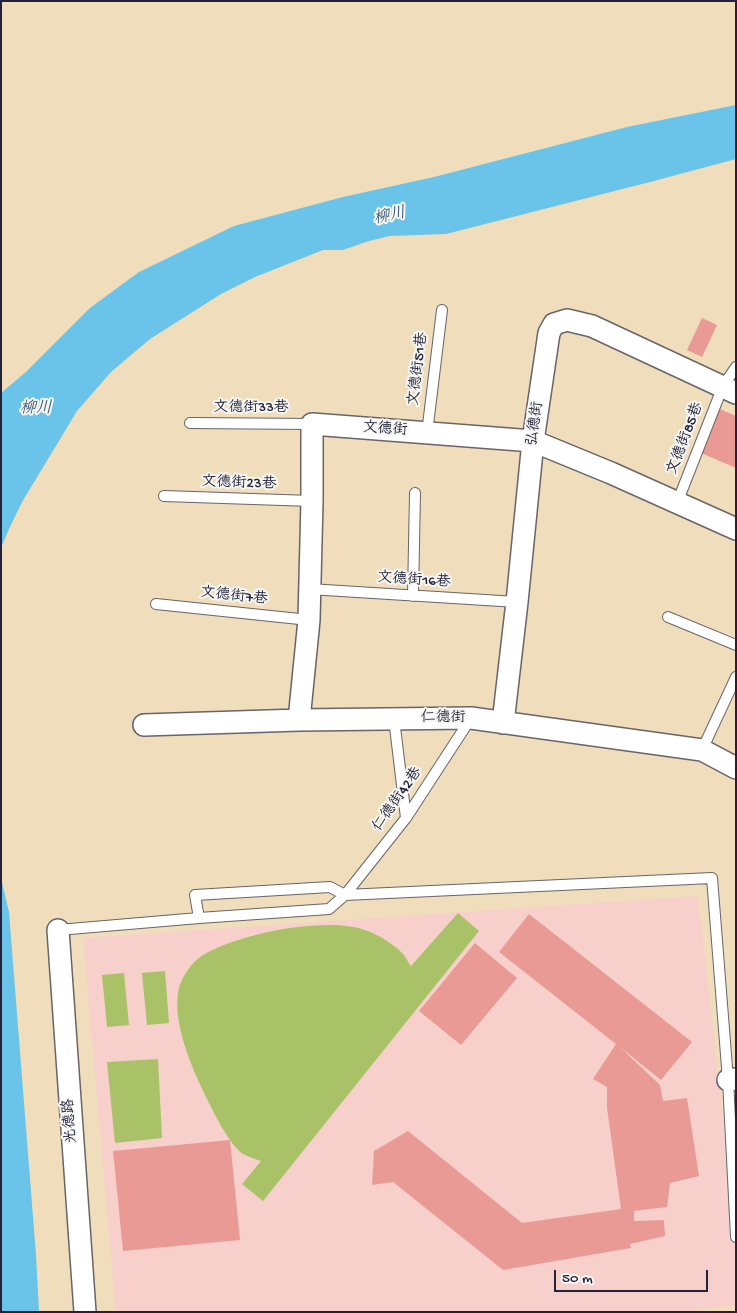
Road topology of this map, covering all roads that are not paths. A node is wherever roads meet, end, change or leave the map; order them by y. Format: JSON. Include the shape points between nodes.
{"nodes":[{"id":1,"x":442,"y":310,"type":"dead end"},
{"id":2,"x":736,"y":367,"type":"edge"},
{"id":3,"x":729,"y":390,"type":"edge"},
{"id":4,"x":190,"y":423,"type":"dead end"},
{"id":5,"x":312,"y":424,"type":"junction"},
{"id":6,"x":427,"y":433,"type":"junction"},
{"id":7,"x":533,"y":441,"type":"junction"},
{"id":8,"x":416,"y":493,"type":"dead end"},
{"id":9,"x":164,"y":496,"type":"dead end"},
{"id":10,"x":312,"y":501,"type":"junction"},
{"id":11,"x":677,"y":502,"type":"junction"},
{"id":12,"x":736,"y":529,"type":"edge"},
{"id":13,"x":310,"y":589,"type":"junction"},
{"id":14,"x":413,"y":596,"type":"junction"},
{"id":15,"x":517,"y":602,"type":"junction"},
{"id":16,"x":156,"y":604,"type":"dead end"},
{"id":17,"x":668,"y":617,"type":"dead end"},
{"id":18,"x":309,"y":620,"type":"junction"},
{"id":19,"x":736,"y":645,"type":"edge"},
{"id":20,"x":736,"y":677,"type":"edge"},
{"id":21,"x":471,"y":718,"type":"junction"},
{"id":22,"x":394,"y":719,"type":"junction"},
{"id":23,"x":299,"y":720,"type":"junction"},
{"id":24,"x":503,"y":723,"type":"junction"},
{"id":25,"x":144,"y":725,"type":"dead end"},
{"id":26,"x":702,"y":750,"type":"junction"},
{"id":27,"x":736,"y":768,"type":"edge"},
{"id":28,"x":406,"y":818,"type":"junction"},
{"id":29,"x":345,"y":895,"type":"junction"},
{"id":30,"x":199,"y":918,"type":"junction"},
{"id":31,"x":58,"y":930,"type":"joint"},
{"id":32,"x":732,"y":1080,"type":"edge"},
{"id":33,"x":736,"y":1237,"type":"edge"},
{"id":34,"x":85,"y":1312,"type":"edge"}],
"edges":[{"from":1,"to":6,"type":"lane","name":"文德街51巷"},
{"from":2,"to":3,"type":"lane","name":"文德街85巷"},
{"from":3,"to":7,"type":"street","name":"弘德街","via":[[592,326],[567,320],[554,324],[550,333]]},
{"from":3,"to":11,"type":"lane","name":"文德街85巷"},
{"from":4,"to":5,"type":"lane","name":"文德街33巷"},
{"from":5,"to":6,"type":"street","name":"文德街"},
{"from":5,"to":10,"type":"street"},
{"from":6,"to":7,"type":"street","name":"文德街"},
{"from":7,"to":11,"type":"street","name":"文德街"},
{"from":7,"to":15,"type":"street","name":"弘德街"},
{"from":8,"to":14,"type":"lane"},
{"from":9,"to":10,"type":"lane","name":"文德街23巷"},
{"from":10,"to":13,"type":"street"},
{"from":11,"to":12,"type":"street","name":"文德街"},
{"from":13,"to":14,"type":"lane","name":"文德街16巷"},
{"from":13,"to":18,"type":"street"},
{"from":14,"to":15,"type":"lane","name":"文德街16巷"},
{"from":15,"to":24,"type":"street","name":"弘德街"},
{"from":16,"to":18,"type":"lane","name":"文德街7巷"},
{"from":17,"to":19,"type":"lane"},
{"from":18,"to":23,"type":"street"},
{"from":20,"to":26,"type":"lane"},
{"from":21,"to":22,"type":"street","name":"仁德街"},
{"from":21,"to":24,"type":"street","name":"仁德街"},
{"from":21,"to":28,"type":"lane","name":"仁德街42巷"},
{"from":22,"to":23,"type":"street","name":"仁德街"},
{"from":22,"to":28,"type":"lane"},
{"from":23,"to":25,"type":"street","name":"仁德街"},
{"from":24,"to":26,"type":"street","name":"仁德街"},
{"from":26,"to":27,"type":"street","name":"仁德街"},
{"from":28,"to":29,"type":"lane","name":"仁德街42巷"},
{"from":29,"to":30,"type":"lane","name":"仁德街42巷","via":[[329,909]]},
{"from":29,"to":30,"type":"lane","via":[[330,888],[195,896]]},
{"from":29,"to":32,"type":"lane","via":[[712,878]]},
{"from":30,"to":31,"type":"lane","name":"仁德街42巷"},
{"from":31,"to":34,"type":"street","name":"光德路"},
{"from":32,"to":33,"type":"lane"}]}
